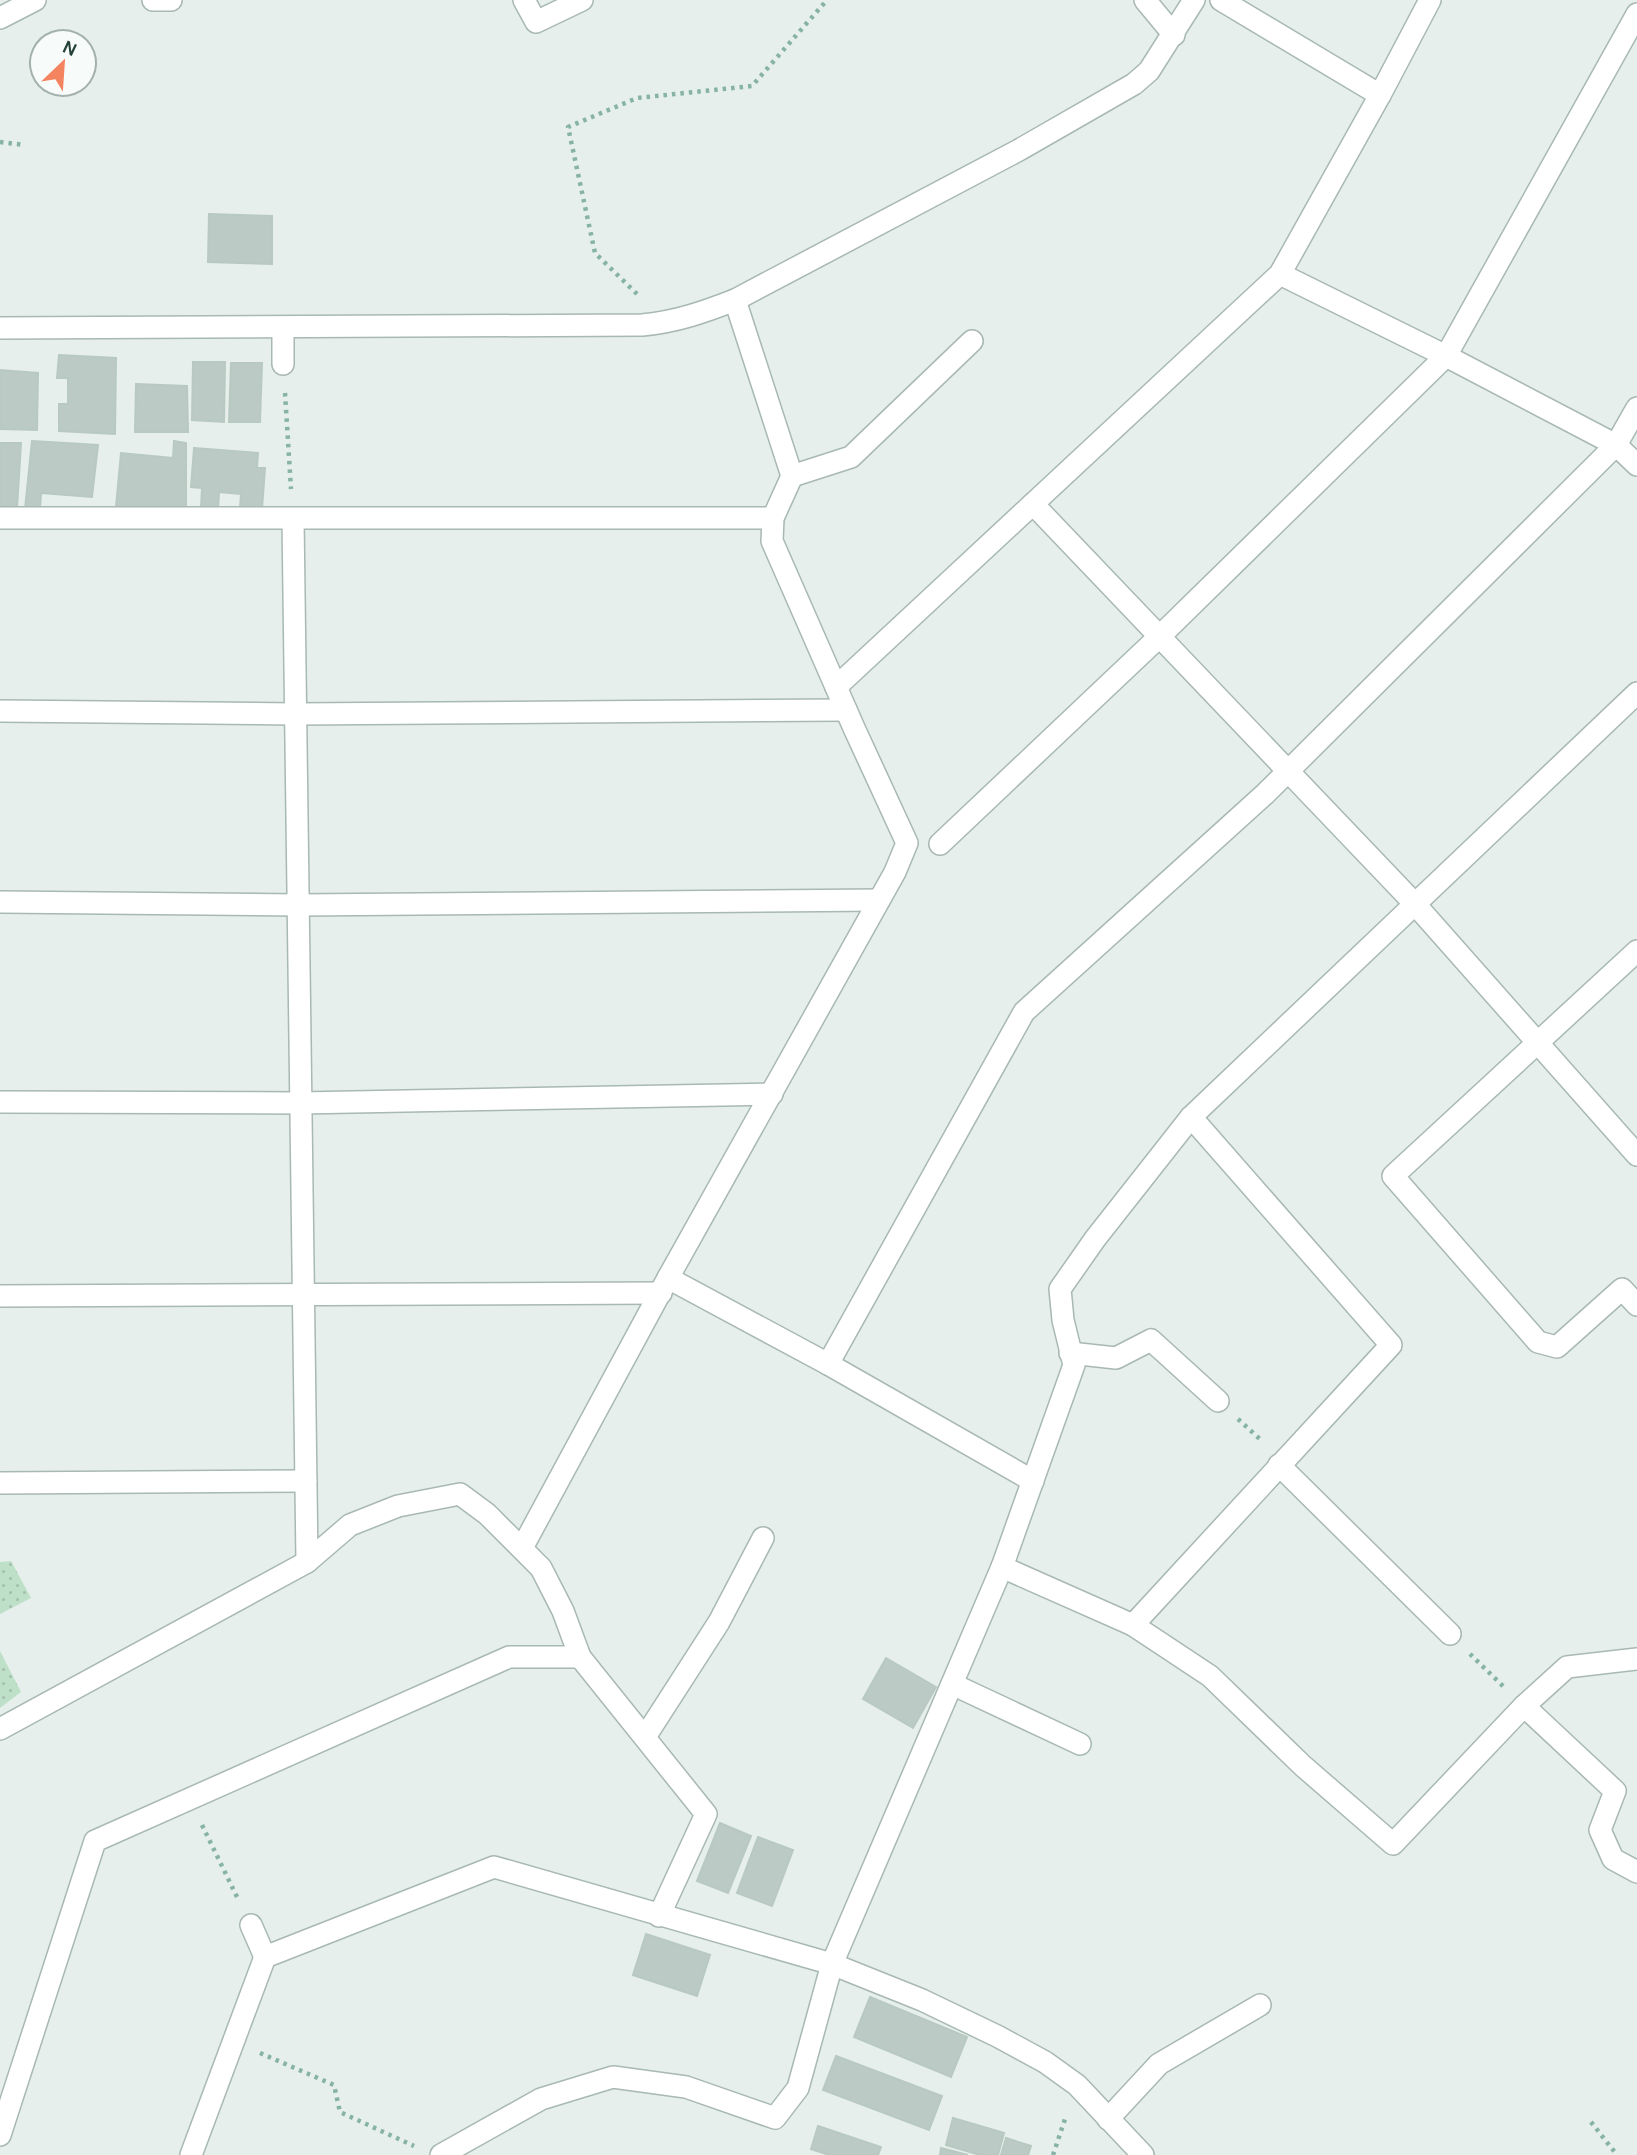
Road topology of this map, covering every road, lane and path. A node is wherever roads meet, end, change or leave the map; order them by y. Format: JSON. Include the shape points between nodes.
{"nodes":[{"id":1,"x":35,"y":0,"type":"edge"},
{"id":2,"x":153,"y":0,"type":"edge"},
{"id":3,"x":171,"y":0,"type":"edge"},
{"id":4,"x":524,"y":0,"type":"edge"},
{"id":5,"x":582,"y":0,"type":"edge"},
{"id":6,"x":827,"y":0,"type":"edge"},
{"id":7,"x":1145,"y":0,"type":"edge"},
{"id":8,"x":1194,"y":0,"type":"edge"},
{"id":9,"x":1221,"y":0,"type":"edge"},
{"id":10,"x":1430,"y":0,"type":"edge"},
{"id":11,"x":1637,"y":14,"type":"edge"},
{"id":12,"x":0,"y":18,"type":"edge"},
{"id":13,"x":1174,"y":34,"type":"junction"},
{"id":14,"x":1380,"y":95,"type":"junction"},
{"id":15,"x":0,"y":142,"type":"edge"},
{"id":16,"x":24,"y":145,"type":"dead end"},
{"id":17,"x":1280,"y":274,"type":"junction"},
{"id":18,"x":735,"y":300,"type":"junction"},
{"id":19,"x":666,"y":323,"type":"junction"},
{"id":20,"x":283,"y":327,"type":"junction"},
{"id":21,"x":0,"y":328,"type":"edge"},
{"id":22,"x":972,"y":341,"type":"dead end"},
{"id":23,"x":1446,"y":356,"type":"junction"},
{"id":24,"x":283,"y":364,"type":"joint"},
{"id":25,"x":1637,"y":408,"type":"edge"},
{"id":26,"x":1616,"y":445,"type":"junction"},
{"id":27,"x":1637,"y":465,"type":"edge"},
{"id":28,"x":792,"y":476,"type":"junction"},
{"id":29,"x":1033,"y":504,"type":"junction"},
{"id":30,"x":292,"y":514,"type":"junction"},
{"id":31,"x":0,"y":518,"type":"edge"},
{"id":32,"x":773,"y":518,"type":"junction"},
{"id":33,"x":1160,"y":636,"type":"junction"},
{"id":34,"x":836,"y":687,"type":"junction"},
{"id":35,"x":1637,"y":693,"type":"edge"},
{"id":36,"x":846,"y":710,"type":"junction"},
{"id":37,"x":0,"y":711,"type":"edge"},
{"id":38,"x":296,"y":714,"type":"junction"},
{"id":39,"x":1287,"y":772,"type":"junction"},
{"id":40,"x":940,"y":844,"type":"dead end"},
{"id":41,"x":918,"y":867,"type":"dead end"},
{"id":42,"x":895,"y":872,"type":"junction"},
{"id":43,"x":878,"y":900,"type":"junction"},
{"id":44,"x":0,"y":902,"type":"edge"},
{"id":45,"x":1414,"y":903,"type":"junction"},
{"id":46,"x":298,"y":905,"type":"junction"},
{"id":47,"x":1637,"y":951,"type":"edge"},
{"id":48,"x":1538,"y":1043,"type":"junction"},
{"id":49,"x":772,"y":1094,"type":"junction"},
{"id":50,"x":0,"y":1102,"type":"edge"},
{"id":51,"x":301,"y":1103,"type":"junction"},
{"id":52,"x":1191,"y":1117,"type":"junction"},
{"id":53,"x":1637,"y":1154,"type":"edge"},
{"id":54,"x":664,"y":1285,"type":"junction"},
{"id":55,"x":304,"y":1295,"type":"junction"},
{"id":56,"x":0,"y":1296,"type":"edge"},
{"id":57,"x":1637,"y":1305,"type":"edge"},
{"id":58,"x":1070,"y":1353,"type":"junction"},
{"id":59,"x":828,"y":1364,"type":"junction"},
{"id":60,"x":1218,"y":1401,"type":"joint"},
{"id":61,"x":1282,"y":1463,"type":"junction"},
{"id":62,"x":306,"y":1481,"type":"junction"},
{"id":63,"x":1033,"y":1481,"type":"junction"},
{"id":64,"x":0,"y":1483,"type":"edge"},
{"id":65,"x":763,"y":1538,"type":"dead end"},
{"id":66,"x":523,"y":1548,"type":"junction"},
{"id":67,"x":307,"y":1562,"type":"junction"},
{"id":68,"x":1002,"y":1567,"type":"junction"},
{"id":69,"x":1133,"y":1625,"type":"junction"},
{"id":70,"x":1450,"y":1634,"type":"joint"},
{"id":71,"x":580,"y":1657,"type":"junction"},
{"id":72,"x":1637,"y":1659,"type":"edge"},
{"id":73,"x":952,"y":1684,"type":"junction"},
{"id":74,"x":1524,"y":1706,"type":"junction"},
{"id":75,"x":0,"y":1729,"type":"edge"},
{"id":76,"x":645,"y":1737,"type":"junction"},
{"id":77,"x":1080,"y":1744,"type":"dead end"},
{"id":78,"x":190,"y":1799,"type":"junction"},
{"id":79,"x":1637,"y":1872,"type":"edge"},
{"id":80,"x":659,"y":1916,"type":"junction"},
{"id":81,"x":251,"y":1925,"type":"joint"},
{"id":82,"x":265,"y":1957,"type":"junction"},
{"id":83,"x":832,"y":1964,"type":"junction"},
{"id":84,"x":1260,"y":2005,"type":"dead end"},
{"id":85,"x":235,"y":2042,"type":"junction"},
{"id":86,"x":1108,"y":2119,"type":"junction"},
{"id":87,"x":1591,"y":2122,"type":"dead end"},
{"id":88,"x":0,"y":2135,"type":"edge"},
{"id":89,"x":432,"y":2152,"type":"edge"},
{"id":90,"x":191,"y":2155,"type":"edge"},
{"id":91,"x":1143,"y":2155,"type":"edge"},
{"id":92,"x":1617,"y":2155,"type":"edge"}],
"edges":[{"from":1,"to":12,"type":"street"},
{"from":2,"to":3,"type":"street"},
{"from":4,"to":5,"type":"street","via":[[536,22]]},
{"from":6,"to":19,"type":"path","via":[[752,86],[637,98],[568,127],[595,253]]},
{"from":7,"to":13,"type":"street"},
{"from":8,"to":13,"type":"street"},
{"from":9,"to":14,"type":"street"},
{"from":10,"to":14,"type":"street"},
{"from":11,"to":23,"type":"street"},
{"from":13,"to":18,"type":"street","via":[[1149,71],[1133,84],[1019,150]]},
{"from":14,"to":17,"type":"street"},
{"from":15,"to":16,"type":"path"},
{"from":17,"to":23,"type":"street"},
{"from":17,"to":29,"type":"street"},
{"from":18,"to":19,"type":"street"},
{"from":18,"to":28,"type":"street"},
{"from":19,"to":20,"type":"street"},
{"from":20,"to":21,"type":"street"},
{"from":20,"to":24,"type":"street"},
{"from":22,"to":28,"type":"street","via":[[851,457]]},
{"from":23,"to":26,"type":"street"},
{"from":23,"to":33,"type":"street"},
{"from":24,"to":30,"type":"path"},
{"from":25,"to":26,"type":"street"},
{"from":26,"to":27,"type":"street"},
{"from":26,"to":39,"type":"street"},
{"from":28,"to":32,"type":"street"},
{"from":29,"to":33,"type":"street"},
{"from":29,"to":34,"type":"street"},
{"from":30,"to":31,"type":"street"},
{"from":30,"to":32,"type":"street"},
{"from":30,"to":38,"type":"street"},
{"from":32,"to":34,"type":"street","via":[[772,541]]},
{"from":33,"to":39,"type":"street"},
{"from":33,"to":40,"type":"street"},
{"from":34,"to":36,"type":"street"},
{"from":35,"to":45,"type":"street"},
{"from":36,"to":38,"type":"street"},
{"from":36,"to":42,"type":"street","via":[[907,843]]},
{"from":37,"to":38,"type":"street"},
{"from":38,"to":46,"type":"street"},
{"from":39,"to":45,"type":"street"},
{"from":39,"to":59,"type":"street","via":[[1024,1012]]},
{"from":41,"to":42,"type":"street"},
{"from":42,"to":43,"type":"street"},
{"from":43,"to":46,"type":"street"},
{"from":43,"to":49,"type":"street"},
{"from":44,"to":46,"type":"street"},
{"from":45,"to":48,"type":"street"},
{"from":45,"to":52,"type":"street"},
{"from":46,"to":51,"type":"street"},
{"from":47,"to":48,"type":"street"},
{"from":48,"to":53,"type":"street"},
{"from":48,"to":57,"type":"street","via":[[1393,1176],[1538,1342],[1557,1347],[1622,1289]]},
{"from":49,"to":51,"type":"street"},
{"from":49,"to":54,"type":"street"},
{"from":50,"to":51,"type":"street"},
{"from":51,"to":55,"type":"street"},
{"from":52,"to":58,"type":"street","via":[[1060,1289]]},
{"from":52,"to":61,"type":"street","via":[[1391,1345]]},
{"from":54,"to":55,"type":"street"},
{"from":54,"to":59,"type":"street"},
{"from":54,"to":66,"type":"street"},
{"from":55,"to":56,"type":"street"},
{"from":55,"to":62,"type":"street"},
{"from":58,"to":60,"type":"street","via":[[1116,1358],[1151,1340]]},
{"from":58,"to":63,"type":"street","via":[[1074,1365]]},
{"from":59,"to":63,"type":"street"},
{"from":60,"to":61,"type":"path"},
{"from":61,"to":69,"type":"street"},
{"from":61,"to":70,"type":"street"},
{"from":62,"to":64,"type":"street"},
{"from":62,"to":67,"type":"street"},
{"from":63,"to":68,"type":"street"},
{"from":65,"to":76,"type":"street","via":[[719,1622]]},
{"from":66,"to":67,"type":"street","via":[[460,1494],[398,1506],[350,1525]]},
{"from":66,"to":71,"type":"street","via":[[541,1568]]},
{"from":67,"to":75,"type":"street"},
{"from":68,"to":69,"type":"street"},
{"from":68,"to":73,"type":"street"},
{"from":69,"to":74,"type":"street","via":[[1210,1676],[1393,1844]]},
{"from":70,"to":74,"type":"path"},
{"from":71,"to":76,"type":"street"},
{"from":71,"to":78,"type":"street","via":[[509,1657]]},
{"from":72,"to":74,"type":"street","via":[[1567,1667]]},
{"from":73,"to":77,"type":"street"},
{"from":73,"to":83,"type":"street"},
{"from":74,"to":79,"type":"street","via":[[1615,1791],[1600,1829],[1613,1860]]},
{"from":76,"to":80,"type":"street","via":[[706,1814]]},
{"from":78,"to":81,"type":"path"},
{"from":78,"to":88,"type":"street","via":[[95,1841]]},
{"from":80,"to":82,"type":"street","via":[[494,1867]]},
{"from":80,"to":83,"type":"street"},
{"from":81,"to":82,"type":"street"},
{"from":82,"to":85,"type":"street"},
{"from":83,"to":86,"type":"street","via":[[922,2000],[1045,2062],[1077,2085]]},
{"from":83,"to":89,"type":"street","via":[[798,2088],[775,2118],[686,2087],[613,2077],[541,2099]]},
{"from":84,"to":86,"type":"street","via":[[1159,2064]]},
{"from":85,"to":89,"type":"path","via":[[334,2085],[340,2112]]},
{"from":85,"to":90,"type":"street"},
{"from":86,"to":91,"type":"street"},
{"from":87,"to":92,"type":"path"}]}
